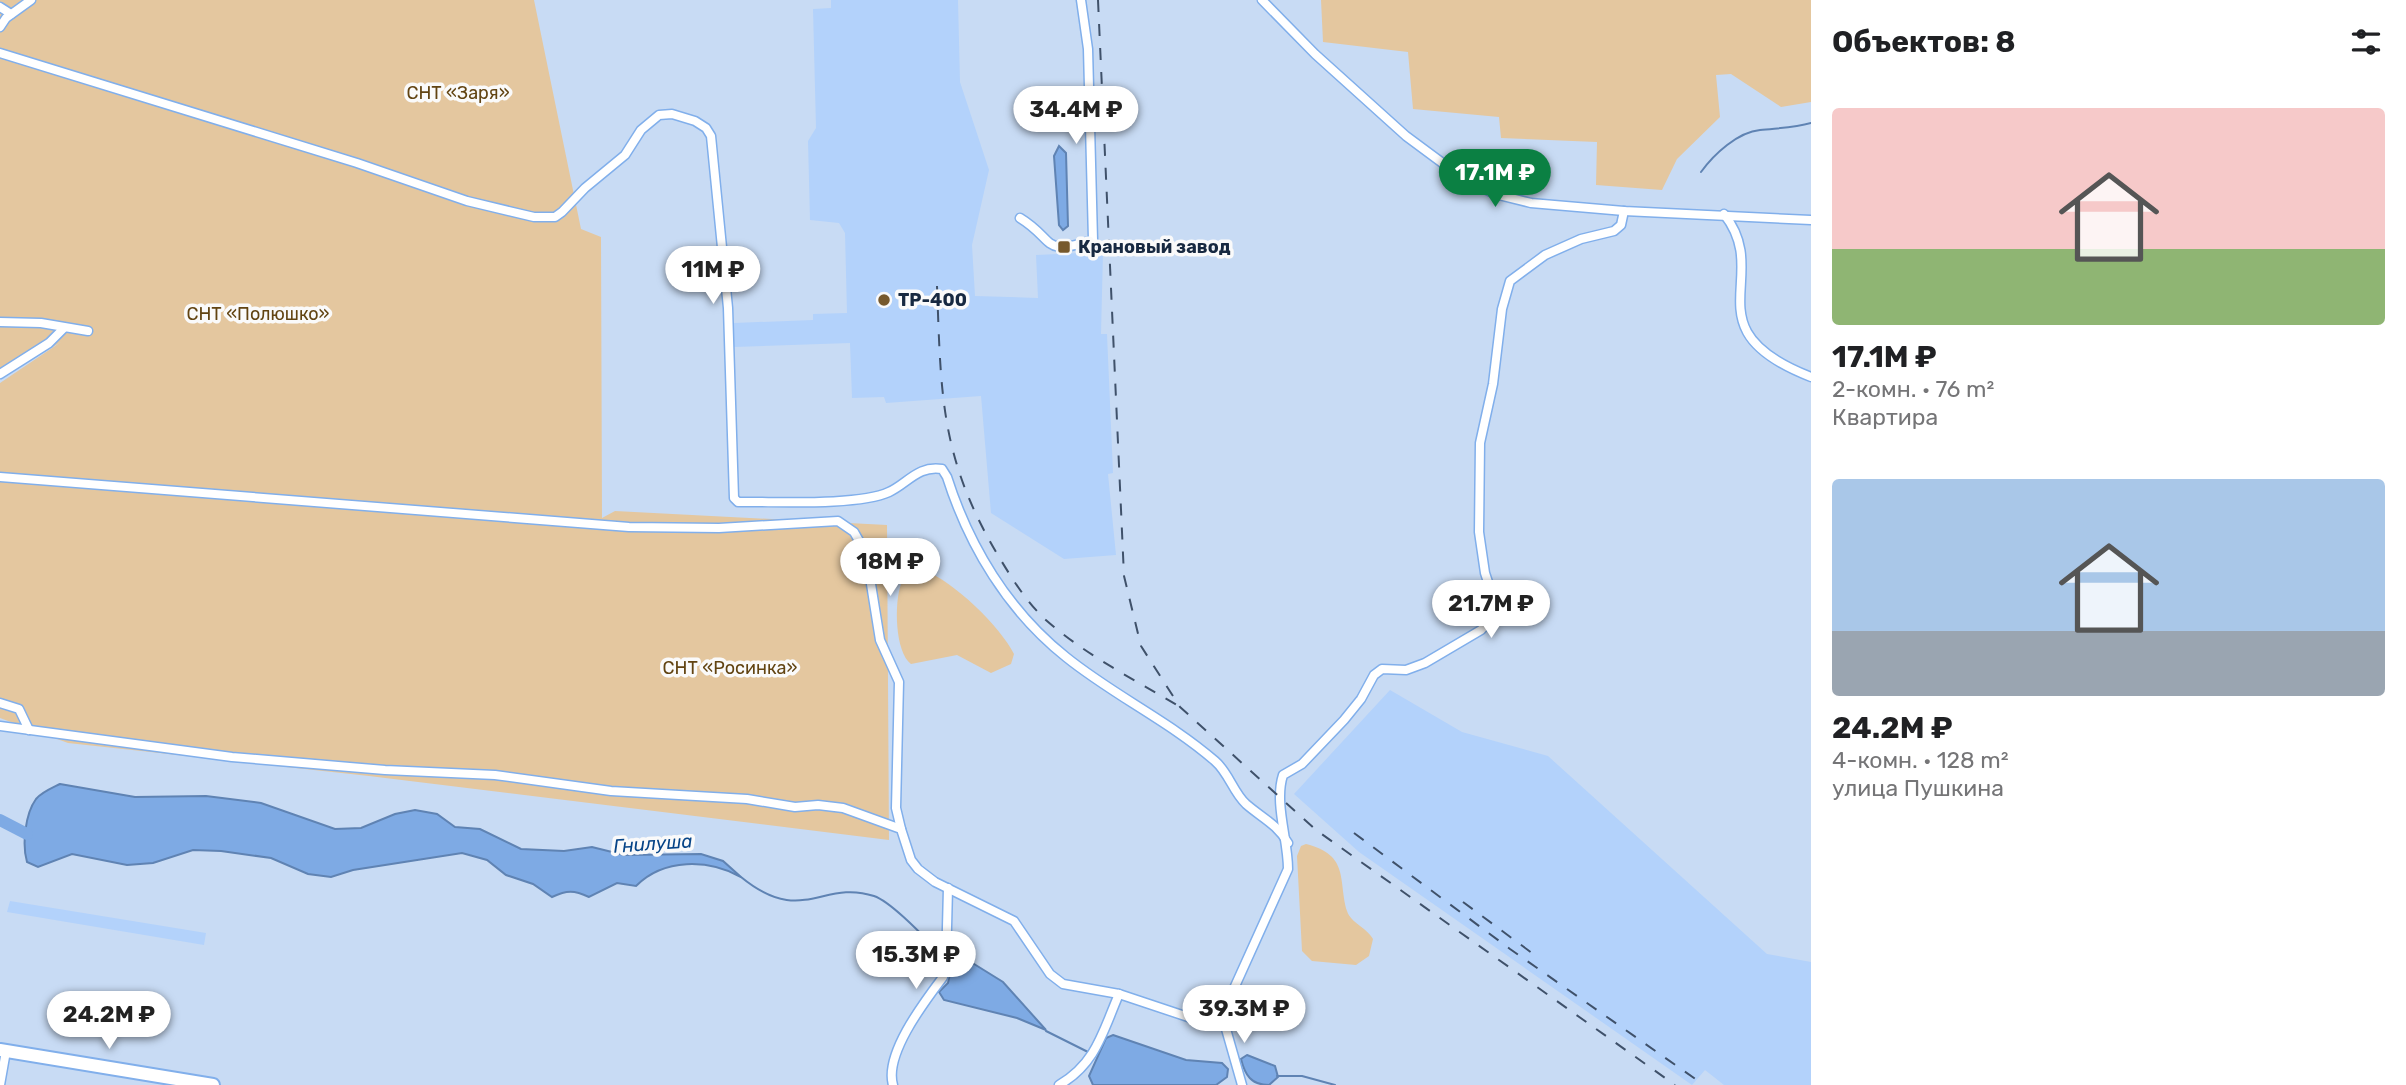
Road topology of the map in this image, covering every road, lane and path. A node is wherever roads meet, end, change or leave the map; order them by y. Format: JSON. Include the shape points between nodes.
{"nodes":[{"id":1,"x":31,"y":0,"type":"edge"},
{"id":2,"x":1081,"y":0,"type":"edge"},
{"id":3,"x":1262,"y":0,"type":"edge"},
{"id":4,"x":0,"y":7,"type":"edge"},
{"id":5,"x":11,"y":14,"type":"junction"},
{"id":6,"x":0,"y":27,"type":"edge"},
{"id":7,"x":0,"y":53,"type":"edge"},
{"id":8,"x":1624,"y":211,"type":"junction"},
{"id":9,"x":1724,"y":214,"type":"junction"},
{"id":10,"x":1020,"y":218,"type":"dead end"},
{"id":11,"x":1811,"y":219,"type":"edge"},
{"id":12,"x":0,"y":322,"type":"edge"},
{"id":13,"x":64,"y":328,"type":"junction"},
{"id":14,"x":88,"y":331,"type":"dead end"},
{"id":15,"x":0,"y":374,"type":"edge"},
{"id":16,"x":1811,"y":377,"type":"edge"},
{"id":17,"x":0,"y":477,"type":"edge"},
{"id":18,"x":0,"y":703,"type":"edge"},
{"id":19,"x":0,"y":726,"type":"edge"},
{"id":20,"x":29,"y":730,"type":"junction"},
{"id":21,"x":901,"y":829,"type":"junction"},
{"id":22,"x":1288,"y":843,"type":"junction"},
{"id":23,"x":948,"y":888,"type":"junction"},
{"id":24,"x":1119,"y":994,"type":"junction"},
{"id":25,"x":1222,"y":1015,"type":"junction"},
{"id":26,"x":3,"y":1050,"type":"edge"},
{"id":27,"x":0,"y":1085,"type":"edge"},
{"id":28,"x":213,"y":1085,"type":"edge"},
{"id":29,"x":893,"y":1085,"type":"edge"},
{"id":30,"x":1059,"y":1085,"type":"edge"},
{"id":31,"x":1242,"y":1085,"type":"edge"}],
"edges":[{"from":1,"to":5,"type":"street"},
{"from":2,"to":10,"type":"street","via":[[1088,49],[1093,240],[1059,247],[1045,243]]},
{"from":3,"to":8,"type":"street","via":[[1406,136],[1464,179],[1495,194],[1531,203]]},
{"from":4,"to":5,"type":"street"},
{"from":5,"to":6,"type":"street"},
{"from":7,"to":22,"type":"street","via":[[467,201],[534,217],[555,217],[562,212],[625,155],[659,115],[672,114],[706,128],[711,136],[724,259],[734,498],[738,502],[860,498],[892,491],[919,472],[942,469],[981,558],[1043,636],[1216,762],[1245,803],[1273,822]]},
{"from":8,"to":9,"type":"street"},
{"from":8,"to":22,"type":"street","via":[[1621,225],[1614,231],[1545,255],[1510,281],[1480,443],[1479,532],[1495,603],[1493,616],[1481,630],[1425,663],[1406,670],[1382,669],[1374,675],[1344,720],[1303,764],[1283,775],[1279,785]]},
{"from":9,"to":11,"type":"street"},
{"from":9,"to":16,"type":"street","via":[[1738,242],[1741,319],[1748,336],[1782,366]]},
{"from":12,"to":13,"type":"street"},
{"from":13,"to":14,"type":"street"},
{"from":13,"to":15,"type":"street"},
{"from":17,"to":21,"type":"street","via":[[629,527],[719,528],[838,521],[854,532],[866,553],[880,640],[899,682],[896,808]]},
{"from":18,"to":20,"type":"street","via":[[19,709]]},
{"from":19,"to":20,"type":"street"},
{"from":20,"to":21,"type":"street","via":[[232,757],[495,775],[795,807],[818,805],[843,808]]},
{"from":21,"to":23,"type":"street","via":[[918,869]]},
{"from":22,"to":25,"type":"street","via":[[1288,869]]},
{"from":23,"to":24,"type":"street","via":[[1014,921],[1050,974],[1063,984]]},
{"from":23,"to":29,"type":"street","via":[[946,967],[905,1033],[893,1064]]},
{"from":24,"to":25,"type":"street","via":[[1194,1019]]},
{"from":24,"to":30,"type":"street","via":[[1089,1060],[1080,1073]]},
{"from":25,"to":31,"type":"street"},
{"from":26,"to":27,"type":"street"},
{"from":26,"to":28,"type":"main road"}]}
